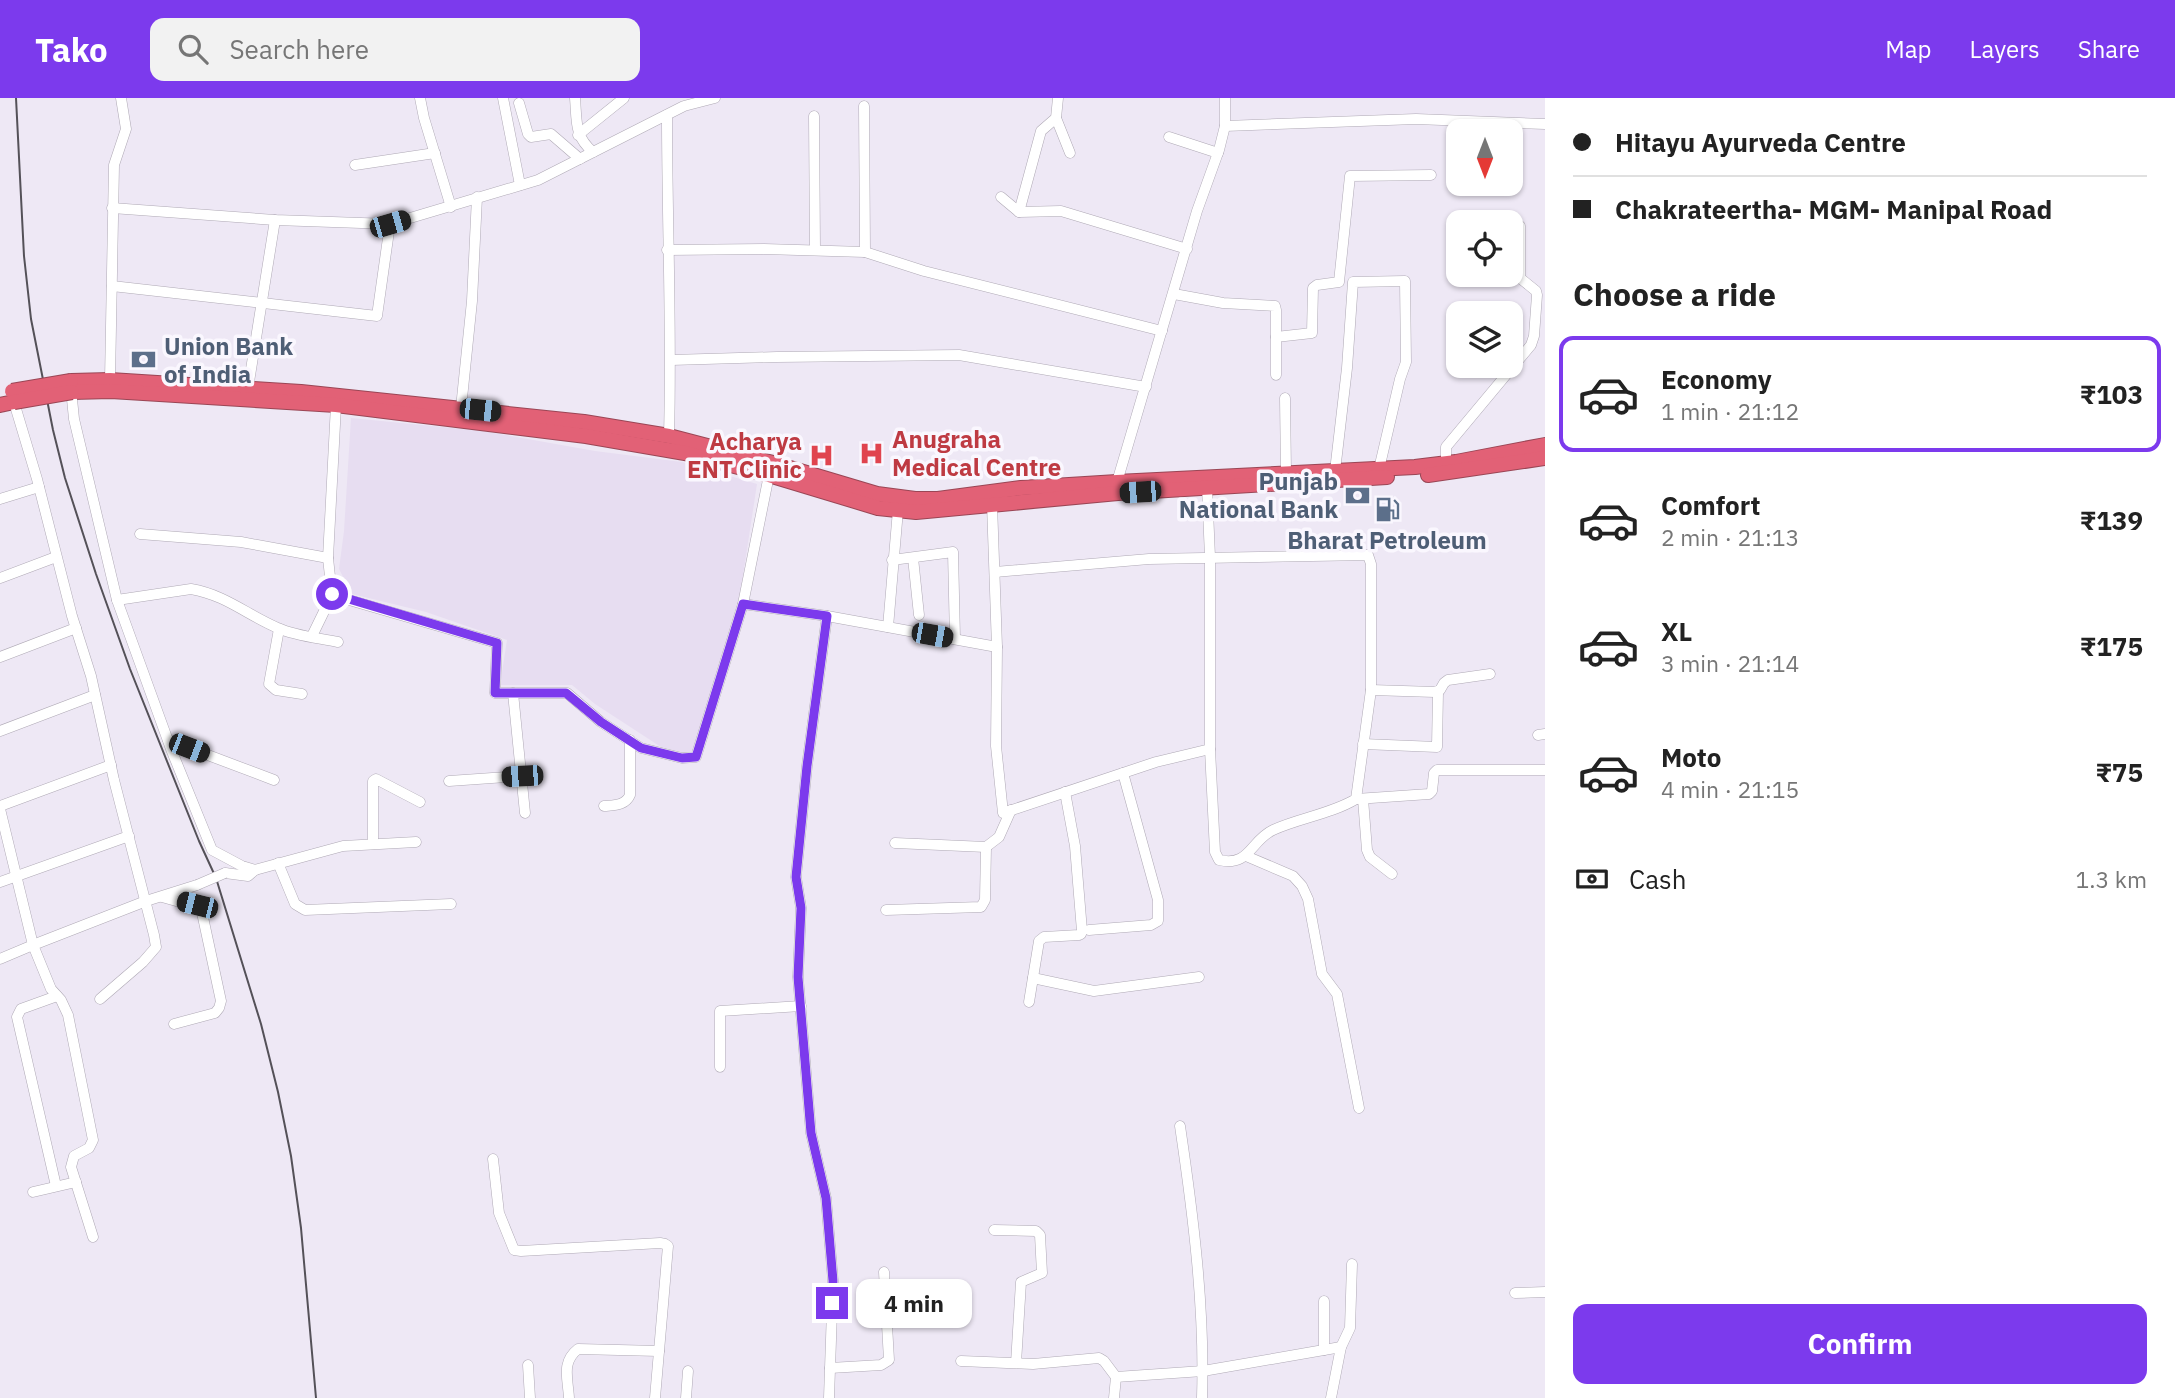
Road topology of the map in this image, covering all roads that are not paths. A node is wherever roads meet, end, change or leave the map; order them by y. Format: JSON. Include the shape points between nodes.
{"nodes":[{"id":1,"x":121,"y":98,"type":"edge"},
{"id":2,"x":421,"y":98,"type":"edge"},
{"id":3,"x":503,"y":98,"type":"edge"},
{"id":4,"x":575,"y":98,"type":"edge"},
{"id":5,"x":624,"y":98,"type":"edge"},
{"id":6,"x":715,"y":98,"type":"edge"},
{"id":7,"x":1058,"y":98,"type":"edge"},
{"id":8,"x":1225,"y":98,"type":"edge"},
{"id":9,"x":692,"y":101,"type":"edge"},
{"id":10,"x":519,"y":103,"type":"dead end"},
{"id":11,"x":864,"y":106,"type":"dead end"},
{"id":12,"x":667,"y":116,"type":"junction"},
{"id":13,"x":814,"y":116,"type":"dead end"},
{"id":14,"x":1056,"y":118,"type":"junction"},
{"id":15,"x":1545,"y":124,"type":"edge"},
{"id":16,"x":1225,"y":126,"type":"junction"},
{"id":17,"x":578,"y":135,"type":"junction"},
{"id":18,"x":1169,"y":137,"type":"dead end"},
{"id":19,"x":435,"y":152,"type":"junction"},
{"id":20,"x":593,"y":152,"type":"junction"},
{"id":21,"x":1070,"y":153,"type":"dead end"},
{"id":22,"x":1218,"y":153,"type":"junction"},
{"id":23,"x":580,"y":159,"type":"junction"},
{"id":24,"x":355,"y":165,"type":"dead end"},
{"id":25,"x":1431,"y":175,"type":"dead end"},
{"id":26,"x":520,"y":185,"type":"junction"},
{"id":27,"x":477,"y":197,"type":"junction"},
{"id":28,"x":1001,"y":197,"type":"dead end"},
{"id":29,"x":451,"y":207,"type":"junction"},
{"id":30,"x":112,"y":208,"type":"junction"},
{"id":31,"x":1019,"y":212,"type":"junction"},
{"id":32,"x":275,"y":220,"type":"junction"},
{"id":33,"x":390,"y":224,"type":"junction"},
{"id":34,"x":1187,"y":249,"type":"junction"},
{"id":35,"x":667,"y":250,"type":"junction"},
{"id":36,"x":815,"y":250,"type":"junction"},
{"id":37,"x":865,"y":252,"type":"junction"},
{"id":38,"x":1523,"y":280,"type":"edge"},
{"id":39,"x":1339,"y":282,"type":"junction"},
{"id":40,"x":1353,"y":282,"type":"junction"},
{"id":41,"x":112,"y":286,"type":"junction"},
{"id":42,"x":1174,"y":294,"type":"junction"},
{"id":43,"x":261,"y":303,"type":"junction"},
{"id":44,"x":1162,"y":331,"type":"junction"},
{"id":45,"x":1276,"y":337,"type":"junction"},
{"id":46,"x":671,"y":360,"type":"junction"},
{"id":47,"x":1276,"y":375,"type":"dead end"},
{"id":48,"x":110,"y":380,"type":"junction"},
{"id":49,"x":71,"y":386,"type":"junction"},
{"id":50,"x":1146,"y":387,"type":"junction"},
{"id":51,"x":248,"y":388,"type":"junction"},
{"id":52,"x":6,"y":398,"type":"edge"},
{"id":53,"x":1285,"y":398,"type":"dead end"},
{"id":54,"x":336,"y":405,"type":"junction"},
{"id":55,"x":461,"y":408,"type":"junction"},
{"id":56,"x":499,"y":419,"type":"junction"},
{"id":57,"x":669,"y":436,"type":"junction"},
{"id":58,"x":1545,"y":445,"type":"edge"},
{"id":59,"x":1545,"y":458,"type":"edge"},
{"id":60,"x":1446,"y":463,"type":"junction"},
{"id":61,"x":1379,"y":469,"type":"junction"},
{"id":62,"x":1335,"y":471,"type":"junction"},
{"id":63,"x":1286,"y":473,"type":"junction"},
{"id":64,"x":769,"y":475,"type":"junction"},
{"id":65,"x":1117,"y":482,"type":"junction"},
{"id":66,"x":39,"y":487,"type":"junction"},
{"id":67,"x":1207,"y":487,"type":"junction"},
{"id":68,"x":1021,"y":495,"type":"junction"},
{"id":69,"x":0,"y":499,"type":"edge"},
{"id":70,"x":992,"y":504,"type":"junction"},
{"id":71,"x":898,"y":510,"type":"junction"},
{"id":72,"x":140,"y":534,"type":"dead end"},
{"id":73,"x":56,"y":557,"type":"junction"},
{"id":74,"x":1210,"y":557,"type":"junction"},
{"id":75,"x":328,"y":558,"type":"junction"},
{"id":76,"x":913,"y":558,"type":"junction"},
{"id":77,"x":892,"y":560,"type":"junction"},
{"id":78,"x":995,"y":572,"type":"junction"},
{"id":79,"x":0,"y":578,"type":"edge"},
{"id":80,"x":332,"y":594,"type":"junction"},
{"id":81,"x":117,"y":600,"type":"junction"},
{"id":82,"x":743,"y":604,"type":"junction"},
{"id":83,"x":919,"y":615,"type":"dead end"},
{"id":84,"x":827,"y":616,"type":"junction"},
{"id":85,"x":888,"y":627,"type":"junction"},
{"id":86,"x":76,"y":628,"type":"junction"},
{"id":87,"x":279,"y":629,"type":"junction"},
{"id":88,"x":312,"y":636,"type":"junction"},
{"id":89,"x":955,"y":639,"type":"junction"},
{"id":90,"x":338,"y":642,"type":"dead end"},
{"id":91,"x":997,"y":647,"type":"junction"},
{"id":92,"x":0,"y":657,"type":"edge"},
{"id":93,"x":1490,"y":674,"type":"dead end"},
{"id":94,"x":1371,"y":690,"type":"junction"},
{"id":95,"x":1438,"y":692,"type":"junction"},
{"id":96,"x":513,"y":693,"type":"junction"},
{"id":97,"x":302,"y":694,"type":"dead end"},
{"id":98,"x":95,"y":695,"type":"junction"},
{"id":99,"x":0,"y":731,"type":"edge"},
{"id":100,"x":168,"y":740,"type":"junction"},
{"id":101,"x":630,"y":740,"type":"junction"},
{"id":102,"x":1363,"y":744,"type":"junction"},
{"id":103,"x":1210,"y":749,"type":"junction"},
{"id":104,"x":111,"y":765,"type":"junction"},
{"id":105,"x":1545,"y":770,"type":"edge"},
{"id":106,"x":1123,"y":773,"type":"junction"},
{"id":107,"x":522,"y":776,"type":"junction"},
{"id":108,"x":274,"y":780,"type":"dead end"},
{"id":109,"x":449,"y":781,"type":"dead end"},
{"id":110,"x":1065,"y":793,"type":"junction"},
{"id":111,"x":1359,"y":799,"type":"junction"},
{"id":112,"x":420,"y":803,"type":"dead end"},
{"id":113,"x":604,"y":806,"type":"dead end"},
{"id":114,"x":0,"y":808,"type":"edge"},
{"id":115,"x":1012,"y":810,"type":"junction"},
{"id":116,"x":525,"y":813,"type":"dead end"},
{"id":117,"x":129,"y":836,"type":"junction"},
{"id":118,"x":416,"y":842,"type":"dead end"},
{"id":119,"x":895,"y":843,"type":"dead end"},
{"id":120,"x":373,"y":844,"type":"junction"},
{"id":121,"x":986,"y":848,"type":"junction"},
{"id":122,"x":1246,"y":856,"type":"junction"},
{"id":123,"x":278,"y":863,"type":"junction"},
{"id":124,"x":255,"y":870,"type":"junction"},
{"id":125,"x":1392,"y":874,"type":"dead end"},
{"id":126,"x":17,"y":875,"type":"junction"},
{"id":127,"x":0,"y":881,"type":"edge"},
{"id":128,"x":161,"y":897,"type":"junction"},
{"id":129,"x":146,"y":901,"type":"junction"},
{"id":130,"x":451,"y":904,"type":"dead end"},
{"id":131,"x":886,"y":910,"type":"dead end"},
{"id":132,"x":1089,"y":930,"type":"dead end"},
{"id":133,"x":33,"y":945,"type":"junction"},
{"id":134,"x":0,"y":959,"type":"edge"},
{"id":135,"x":1199,"y":977,"type":"dead end"},
{"id":136,"x":1033,"y":978,"type":"junction"},
{"id":137,"x":57,"y":996,"type":"junction"},
{"id":138,"x":100,"y":999,"type":"dead end"},
{"id":139,"x":1029,"y":1002,"type":"dead end"},
{"id":140,"x":801,"y":1006,"type":"junction"},
{"id":141,"x":174,"y":1024,"type":"dead end"},
{"id":142,"x":720,"y":1067,"type":"dead end"},
{"id":143,"x":1359,"y":1108,"type":"dead end"},
{"id":144,"x":1180,"y":1126,"type":"dead end"},
{"id":145,"x":492,"y":1159,"type":"dead end"},
{"id":146,"x":76,"y":1182,"type":"junction"},
{"id":147,"x":56,"y":1186,"type":"junction"},
{"id":148,"x":33,"y":1192,"type":"dead end"},
{"id":149,"x":994,"y":1230,"type":"dead end"},
{"id":150,"x":93,"y":1237,"type":"dead end"},
{"id":151,"x":1352,"y":1264,"type":"dead end"},
{"id":152,"x":884,"y":1272,"type":"dead end"},
{"id":153,"x":1545,"y":1292,"type":"edge"},
{"id":154,"x":1514,"y":1293,"type":"dead end"},
{"id":155,"x":1324,"y":1301,"type":"dead end"},
{"id":156,"x":1341,"y":1347,"type":"junction"},
{"id":157,"x":1324,"y":1350,"type":"junction"},
{"id":158,"x":659,"y":1351,"type":"junction"},
{"id":159,"x":961,"y":1361,"type":"dead end"},
{"id":160,"x":1016,"y":1363,"type":"junction"},
{"id":161,"x":528,"y":1365,"type":"dead end"},
{"id":162,"x":830,"y":1368,"type":"junction"},
{"id":163,"x":688,"y":1371,"type":"dead end"},
{"id":164,"x":1203,"y":1371,"type":"junction"},
{"id":165,"x":1116,"y":1377,"type":"junction"},
{"id":166,"x":530,"y":1398,"type":"edge"},
{"id":167,"x":569,"y":1398,"type":"edge"},
{"id":168,"x":655,"y":1398,"type":"edge"},
{"id":169,"x":686,"y":1398,"type":"edge"},
{"id":170,"x":829,"y":1398,"type":"edge"},
{"id":171,"x":1114,"y":1398,"type":"edge"},
{"id":172,"x":1202,"y":1398,"type":"edge"},
{"id":173,"x":1331,"y":1398,"type":"edge"}],
"edges":[{"from":1,"to":30,"type":"street","via":[[126,128],[114,165]]},
{"from":2,"to":19,"type":"street"},
{"from":3,"to":26,"type":"street"},
{"from":4,"to":17,"type":"street"},
{"from":5,"to":17,"type":"street"},
{"from":6,"to":9,"type":"street"},
{"from":7,"to":14,"type":"street"},
{"from":8,"to":16,"type":"street"},
{"from":9,"to":12,"type":"street"},
{"from":10,"to":23,"type":"street","via":[[531,137],[551,134]]},
{"from":11,"to":37,"type":"street"},
{"from":12,"to":20,"type":"street"},
{"from":12,"to":35,"type":"street"},
{"from":13,"to":36,"type":"street"},
{"from":14,"to":21,"type":"street"},
{"from":14,"to":31,"type":"street","via":[[1041,131]]},
{"from":15,"to":16,"type":"street","via":[[1416,119]]},
{"from":16,"to":22,"type":"street"},
{"from":17,"to":20,"type":"street"},
{"from":18,"to":22,"type":"street"},
{"from":19,"to":24,"type":"street"},
{"from":19,"to":29,"type":"street"},
{"from":20,"to":23,"type":"street"},
{"from":22,"to":34,"type":"street"},
{"from":23,"to":26,"type":"street"},
{"from":25,"to":39,"type":"street","via":[[1350,176]]},
{"from":26,"to":27,"type":"street"},
{"from":27,"to":29,"type":"street"},
{"from":27,"to":55,"type":"street"},
{"from":28,"to":31,"type":"street"},
{"from":29,"to":33,"type":"street"},
{"from":30,"to":32,"type":"street"},
{"from":30,"to":41,"type":"street"},
{"from":31,"to":34,"type":"street","via":[[1061,211]]},
{"from":32,"to":33,"type":"street"},
{"from":32,"to":43,"type":"street"},
{"from":33,"to":43,"type":"street","via":[[377,316]]},
{"from":34,"to":42,"type":"street"},
{"from":35,"to":36,"type":"street"},
{"from":35,"to":46,"type":"street"},
{"from":36,"to":37,"type":"street"},
{"from":37,"to":44,"type":"street"},
{"from":38,"to":60,"type":"street","via":[[1537,295],[1533,340],[1446,447]]},
{"from":39,"to":40,"type":"street"},
{"from":39,"to":45,"type":"street","via":[[1313,288],[1312,333]]},
{"from":40,"to":61,"type":"street","via":[[1405,281],[1406,362]]},
{"from":40,"to":62,"type":"street"},
{"from":41,"to":43,"type":"street"},
{"from":41,"to":48,"type":"street"},
{"from":42,"to":44,"type":"street"},
{"from":42,"to":45,"type":"street","via":[[1275,306]]},
{"from":43,"to":51,"type":"street"},
{"from":44,"to":50,"type":"street"},
{"from":45,"to":47,"type":"street"},
{"from":46,"to":50,"type":"street","via":[[959,355]]},
{"from":46,"to":57,"type":"street"},
{"from":48,"to":49,"type":"highway"},
{"from":48,"to":51,"type":"highway"},
{"from":49,"to":52,"type":"highway","bridge":true},
{"from":49,"to":54,"type":"highway"},
{"from":49,"to":81,"type":"street","via":[[74,419]]},
{"from":50,"to":65,"type":"street"},
{"from":51,"to":55,"type":"highway"},
{"from":52,"to":66,"type":"street"},
{"from":53,"to":63,"type":"street"},
{"from":54,"to":56,"type":"highway"},
{"from":54,"to":75,"type":"street"},
{"from":55,"to":56,"type":"highway"},
{"from":56,"to":57,"type":"highway","via":[[584,422]]},
{"from":56,"to":64,"type":"highway","via":[[653,446]]},
{"from":57,"to":68,"type":"highway","via":[[895,498]]},
{"from":58,"to":60,"type":"highway"},
{"from":59,"to":67,"type":"highway","via":[[1451,473]]},
{"from":60,"to":61,"type":"highway"},
{"from":61,"to":62,"type":"highway"},
{"from":62,"to":63,"type":"highway"},
{"from":63,"to":65,"type":"highway"},
{"from":64,"to":71,"type":"highway"},
{"from":64,"to":82,"type":"street"},
{"from":65,"to":68,"type":"highway"},
{"from":66,"to":69,"type":"street"},
{"from":66,"to":73,"type":"street"},
{"from":67,"to":68,"type":"highway"},
{"from":67,"to":74,"type":"street"},
{"from":68,"to":70,"type":"highway"},
{"from":70,"to":71,"type":"highway","via":[[939,511]]},
{"from":70,"to":78,"type":"street"},
{"from":71,"to":77,"type":"street"},
{"from":72,"to":75,"type":"street","via":[[242,542]]},
{"from":73,"to":79,"type":"street"},
{"from":73,"to":86,"type":"street"},
{"from":74,"to":78,"type":"street"},
{"from":74,"to":94,"type":"street","via":[[1368,555]]},
{"from":74,"to":103,"type":"street"},
{"from":75,"to":80,"type":"street"},
{"from":76,"to":77,"type":"street"},
{"from":76,"to":83,"type":"street"},
{"from":76,"to":89,"type":"street","via":[[953,552]]},
{"from":77,"to":85,"type":"street"},
{"from":78,"to":91,"type":"street"},
{"from":80,"to":88,"type":"street"},
{"from":80,"to":96,"type":"street","via":[[497,643],[495,693]]},
{"from":81,"to":87,"type":"street","via":[[191,589],[234,603]]},
{"from":81,"to":100,"type":"street"},
{"from":82,"to":84,"type":"street"},
{"from":82,"to":101,"type":"street","via":[[696,757],[641,748]]},
{"from":84,"to":85,"type":"street"},
{"from":84,"to":140,"type":"street","via":[[796,877],[801,908]]},
{"from":85,"to":89,"type":"street"},
{"from":86,"to":92,"type":"street"},
{"from":86,"to":98,"type":"street"},
{"from":87,"to":88,"type":"street"},
{"from":87,"to":97,"type":"street","via":[[269,684],[276,690]]},
{"from":88,"to":90,"type":"street"},
{"from":89,"to":91,"type":"street"},
{"from":91,"to":115,"type":"street","via":[[996,746],[1003,813]]},
{"from":93,"to":95,"type":"street","via":[[1448,680]]},
{"from":94,"to":95,"type":"street"},
{"from":94,"to":102,"type":"street"},
{"from":95,"to":102,"type":"street","via":[[1437,747]]},
{"from":96,"to":101,"type":"street","via":[[566,693]]},
{"from":96,"to":107,"type":"street"},
{"from":98,"to":99,"type":"street"},
{"from":98,"to":104,"type":"street"},
{"from":100,"to":108,"type":"street"},
{"from":100,"to":124,"type":"street","via":[[212,850]]},
{"from":101,"to":113,"type":"street","via":[[630,795],[623,804]]},
{"from":102,"to":111,"type":"street"},
{"from":103,"to":106,"type":"street"},
{"from":103,"to":122,"type":"street","via":[[1217,856],[1223,861]]},
{"from":104,"to":114,"type":"street"},
{"from":104,"to":117,"type":"street"},
{"from":105,"to":111,"type":"street","via":[[1435,771],[1431,793]]},
{"from":106,"to":110,"type":"street"},
{"from":106,"to":132,"type":"street","via":[[1157,900],[1158,921]]},
{"from":107,"to":109,"type":"street"},
{"from":107,"to":116,"type":"street"},
{"from":110,"to":115,"type":"street"},
{"from":110,"to":136,"type":"street","via":[[1075,846],[1082,934],[1041,938]]},
{"from":111,"to":122,"type":"street","via":[[1273,830]]},
{"from":111,"to":125,"type":"street","via":[[1370,857]]},
{"from":112,"to":120,"type":"street","via":[[383,781],[373,781]]},
{"from":114,"to":126,"type":"street"},
{"from":115,"to":121,"type":"street","via":[[999,838]]},
{"from":117,"to":126,"type":"street"},
{"from":117,"to":129,"type":"street"},
{"from":118,"to":120,"type":"street"},
{"from":119,"to":121,"type":"street"},
{"from":120,"to":123,"type":"street","via":[[343,846]]},
{"from":121,"to":131,"type":"street","via":[[981,907]]},
{"from":122,"to":143,"type":"street","via":[[1293,876],[1302,886],[1322,974],[1337,994]]},
{"from":123,"to":124,"type":"street"},
{"from":123,"to":130,"type":"street","via":[[295,904],[305,910]]},
{"from":124,"to":128,"type":"street","bridge":true,"via":[[248,876],[225,873]]},
{"from":126,"to":127,"type":"street"},
{"from":126,"to":133,"type":"street"},
{"from":128,"to":129,"type":"street"},
{"from":128,"to":141,"type":"street","via":[[201,908],[220,1001],[215,1013]]},
{"from":129,"to":133,"type":"street"},
{"from":129,"to":138,"type":"street","via":[[156,947]]},
{"from":133,"to":134,"type":"street"},
{"from":133,"to":137,"type":"street"},
{"from":135,"to":136,"type":"street","via":[[1094,991]]},
{"from":136,"to":139,"type":"street"},
{"from":137,"to":146,"type":"street","via":[[68,1015],[93,1140],[89,1148],[74,1156],[71,1167]]},
{"from":137,"to":147,"type":"street","via":[[21,1009],[17,1017]]},
{"from":140,"to":142,"type":"street","via":[[720,1010]]},
{"from":140,"to":162,"type":"street","via":[[811,1133],[829,1226],[833,1281]]},
{"from":144,"to":164,"type":"street","via":[[1191,1199]]},
{"from":145,"to":158,"type":"street","via":[[499,1213],[514,1250],[668,1246]]},
{"from":146,"to":147,"type":"street"},
{"from":146,"to":150,"type":"street"},
{"from":147,"to":148,"type":"street"},
{"from":149,"to":160,"type":"street","via":[[1035,1231],[1040,1236],[1042,1273],[1021,1282]]},
{"from":151,"to":156,"type":"street","via":[[1350,1328]]},
{"from":152,"to":162,"type":"street","via":[[889,1360],[881,1365]]},
{"from":153,"to":154,"type":"street"},
{"from":155,"to":157,"type":"street"},
{"from":156,"to":157,"type":"street"},
{"from":156,"to":173,"type":"street"},
{"from":157,"to":164,"type":"street"},
{"from":158,"to":167,"type":"street","via":[[578,1349],[566,1362]]},
{"from":158,"to":168,"type":"street"},
{"from":159,"to":160,"type":"street"},
{"from":160,"to":165,"type":"street","via":[[1099,1358]]},
{"from":161,"to":166,"type":"street"},
{"from":162,"to":170,"type":"street"},
{"from":163,"to":169,"type":"street"},
{"from":164,"to":165,"type":"street"},
{"from":164,"to":172,"type":"street"},
{"from":165,"to":171,"type":"street"}]}
